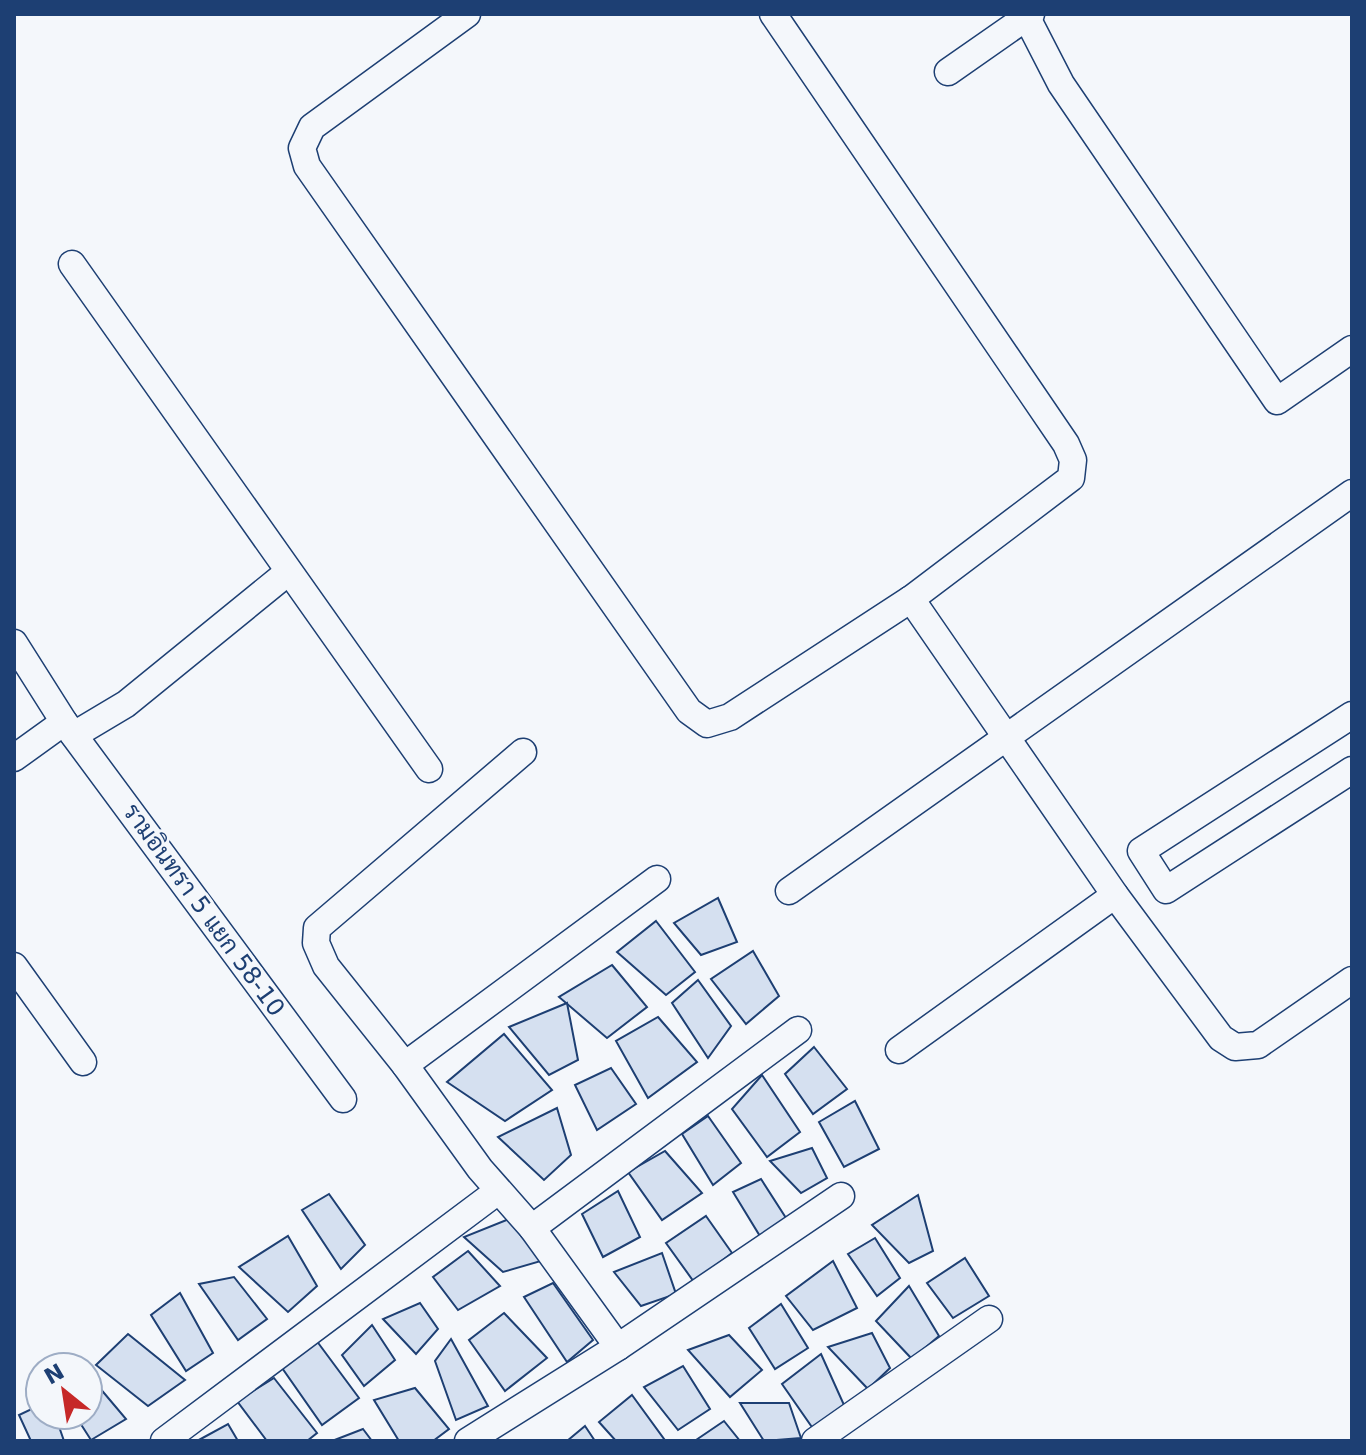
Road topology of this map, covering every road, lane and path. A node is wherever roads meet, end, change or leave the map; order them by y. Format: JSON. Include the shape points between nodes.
{"nodes":[{"id":1,"x":467,"y":14,"type":"edge"},
{"id":2,"x":773,"y":14,"type":"edge"},
{"id":3,"x":1028,"y":15,"type":"edge"},
{"id":4,"x":948,"y":72,"type":"dead end"},
{"id":5,"x":72,"y":264,"type":"dead end"},
{"id":6,"x":1352,"y":349,"type":"edge"},
{"id":7,"x":1352,"y":493,"type":"edge"},
{"id":8,"x":287,"y":573,"type":"junction"},
{"id":9,"x":911,"y":599,"type":"junction"},
{"id":10,"x":14,"y":643,"type":"edge"},
{"id":11,"x":1352,"y":715,"type":"edge"},
{"id":12,"x":69,"y":728,"type":"junction"},
{"id":13,"x":1004,"y":737,"type":"junction"},
{"id":14,"x":523,"y":752,"type":"dead end"},
{"id":15,"x":14,"y":758,"type":"edge"},
{"id":16,"x":429,"y":769,"type":"dead end"},
{"id":17,"x":1352,"y":770,"type":"edge"},
{"id":18,"x":657,"y":879,"type":"dead end"},
{"id":19,"x":789,"y":891,"type":"dead end"},
{"id":20,"x":1115,"y":895,"type":"junction"},
{"id":21,"x":14,"y":966,"type":"edge"},
{"id":22,"x":1352,"y":980,"type":"edge"},
{"id":23,"x":798,"y":1030,"type":"dead end"},
{"id":24,"x":899,"y":1050,"type":"dead end"},
{"id":25,"x":83,"y":1062,"type":"dead end"},
{"id":26,"x":405,"y":1065,"type":"junction"},
{"id":27,"x":343,"y":1099,"type":"dead end"},
{"id":28,"x":498,"y":1191,"type":"junction"},
{"id":29,"x":841,"y":1196,"type":"dead end"},
{"id":30,"x":532,"y":1228,"type":"junction"},
{"id":31,"x":989,"y":1319,"type":"dead end"},
{"id":32,"x":618,"y":1347,"type":"junction"},
{"id":33,"x":842,"y":1433,"type":"edge"},
{"id":34,"x":164,"y":1441,"type":"edge"},
{"id":35,"x":468,"y":1441,"type":"edge"},
{"id":36,"x":815,"y":1441,"type":"edge"}],
"edges":[{"from":1,"to":9,"type":"street","via":[[312,127],[302,148],[307,166],[689,711],[707,724],[730,717]]},
{"from":2,"to":9,"type":"street","via":[[1073,460],[1071,478]]},
{"from":3,"to":4,"type":"street"},
{"from":3,"to":6,"type":"street","via":[[1061,84],[1277,401]]},
{"from":5,"to":8,"type":"street"},
{"from":7,"to":13,"type":"street"},
{"from":8,"to":12,"type":"street","via":[[126,704]]},
{"from":8,"to":16,"type":"street"},
{"from":9,"to":13,"type":"street"},
{"from":10,"to":12,"type":"street","name":"รามอินทรา 5 แยก 58-10"},
{"from":11,"to":17,"type":"street","via":[[1141,851],[1166,890]]},
{"from":12,"to":15,"type":"street"},
{"from":12,"to":27,"type":"street","name":"รามอินทรา 5 แยก 58-10"},
{"from":13,"to":19,"type":"street"},
{"from":13,"to":20,"type":"street"},
{"from":14,"to":26,"type":"street","via":[[317,928],[316,943],[326,966]]},
{"from":18,"to":26,"type":"street"},
{"from":20,"to":22,"type":"street","via":[[1221,1038],[1235,1047],[1258,1045]]},
{"from":20,"to":24,"type":"street"},
{"from":21,"to":25,"type":"street"},
{"from":23,"to":30,"type":"street"},
{"from":26,"to":28,"type":"street"},
{"from":28,"to":30,"type":"street"},
{"from":28,"to":34,"type":"street"},
{"from":29,"to":32,"type":"street"},
{"from":30,"to":32,"type":"street"},
{"from":31,"to":33,"type":"street"},
{"from":32,"to":35,"type":"street"},
{"from":33,"to":36,"type":"street"}]}
